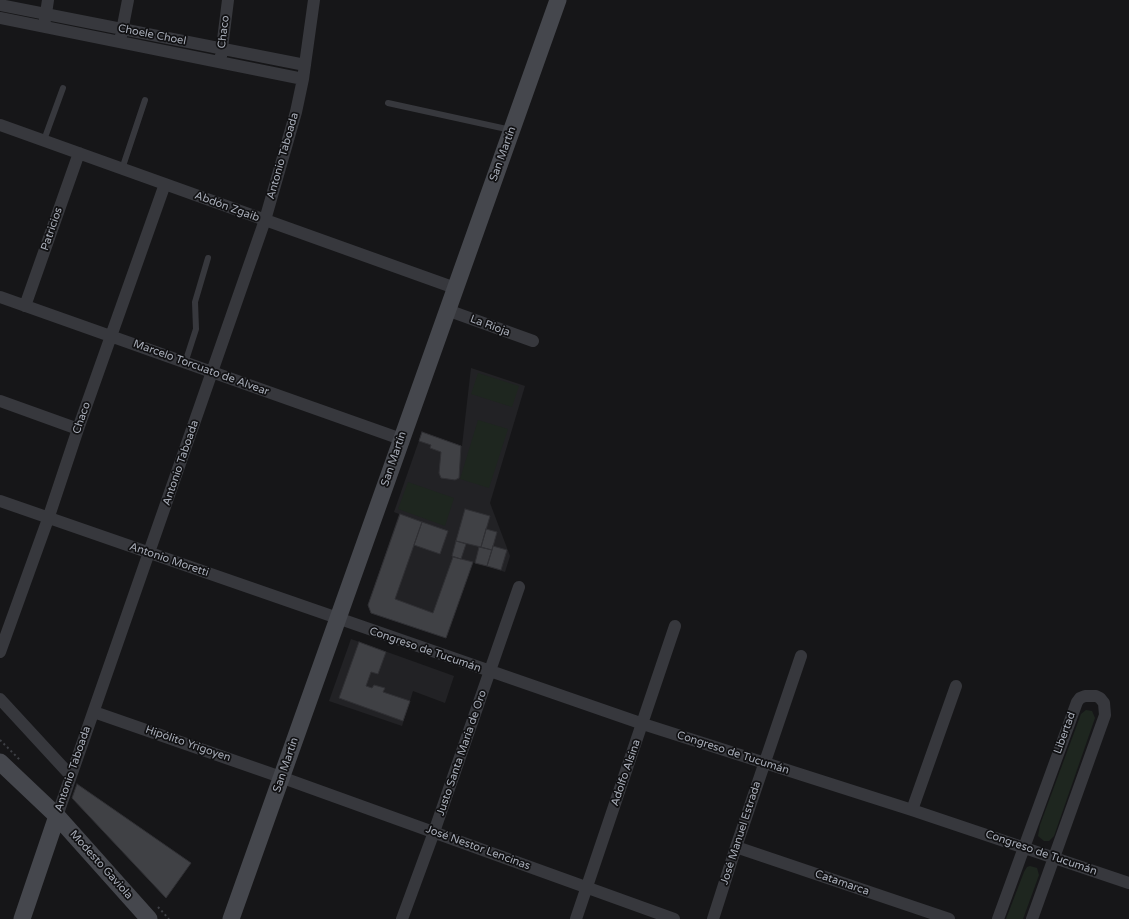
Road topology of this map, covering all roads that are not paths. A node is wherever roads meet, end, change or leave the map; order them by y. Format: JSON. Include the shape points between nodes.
{"nodes":[{"id":1,"x":48,"y":0,"type":"edge"},
{"id":2,"x":128,"y":0,"type":"edge"},
{"id":3,"x":228,"y":0,"type":"edge"},
{"id":4,"x":314,"y":0,"type":"edge"},
{"id":5,"x":558,"y":0,"type":"edge"},
{"id":6,"x":0,"y":4,"type":"edge"},
{"id":7,"x":46,"y":14,"type":"junction"},
{"id":8,"x":0,"y":18,"type":"edge"},
{"id":9,"x":44,"y":27,"type":"junction"},
{"id":10,"x":123,"y":29,"type":"junction"},
{"id":11,"x":120,"y":43,"type":"junction"},
{"id":12,"x":222,"y":49,"type":"junction"},
{"id":13,"x":220,"y":63,"type":"junction"},
{"id":14,"x":305,"y":65,"type":"junction"},
{"id":15,"x":302,"y":80,"type":"junction"},
{"id":16,"x":62,"y":88,"type":"dead end"},
{"id":17,"x":145,"y":100,"type":"dead end"},
{"id":18,"x":388,"y":103,"type":"dead end"},
{"id":19,"x":0,"y":125,"type":"edge"},
{"id":20,"x":511,"y":130,"type":"junction"},
{"id":21,"x":44,"y":140,"type":"junction"},
{"id":22,"x":79,"y":153,"type":"junction"},
{"id":23,"x":122,"y":169,"type":"junction"},
{"id":24,"x":165,"y":184,"type":"junction"},
{"id":25,"x":265,"y":220,"type":"junction"},
{"id":26,"x":208,"y":258,"type":"dead end"},
{"id":27,"x":455,"y":288,"type":"junction"},
{"id":28,"x":0,"y":297,"type":"edge"},
{"id":29,"x":25,"y":306,"type":"junction"},
{"id":30,"x":447,"y":310,"type":"junction"},
{"id":31,"x":111,"y":336,"type":"junction"},
{"id":32,"x":533,"y":341,"type":"dead end"},
{"id":33,"x":185,"y":363,"type":"junction"},
{"id":34,"x":213,"y":372,"type":"junction"},
{"id":35,"x":0,"y":401,"type":"edge"},
{"id":36,"x":78,"y":429,"type":"junction"},
{"id":37,"x":401,"y":439,"type":"junction"},
{"id":38,"x":0,"y":501,"type":"edge"},
{"id":39,"x":48,"y":519,"type":"junction"},
{"id":40,"x":149,"y":553,"type":"junction"},
{"id":41,"x":519,"y":587,"type":"dead end"},
{"id":42,"x":338,"y":619,"type":"junction"},
{"id":43,"x":675,"y":626,"type":"dead end"},
{"id":44,"x":0,"y":652,"type":"edge"},
{"id":45,"x":801,"y":656,"type":"dead end"},
{"id":46,"x":490,"y":672,"type":"junction"},
{"id":47,"x":956,"y":686,"type":"dead end"},
{"id":48,"x":0,"y":699,"type":"edge"},
{"id":49,"x":94,"y":712,"type":"junction"},
{"id":50,"x":643,"y":724,"type":"junction"},
{"id":51,"x":0,"y":762,"type":"edge"},
{"id":52,"x":765,"y":763,"type":"junction"},
{"id":53,"x":71,"y":776,"type":"junction"},
{"id":54,"x":282,"y":778,"type":"junction"},
{"id":55,"x":912,"y":810,"type":"junction"},
{"id":56,"x":57,"y":816,"type":"junction"},
{"id":57,"x":434,"y":832,"type":"junction"},
{"id":58,"x":736,"y":847,"type":"junction"},
{"id":59,"x":1024,"y":847,"type":"junction"},
{"id":60,"x":1054,"y":858,"type":"junction"},
{"id":61,"x":1129,"y":883,"type":"edge"},
{"id":62,"x":587,"y":888,"type":"junction"},
{"id":63,"x":22,"y":919,"type":"edge"},
{"id":64,"x":149,"y":919,"type":"edge"},
{"id":65,"x":231,"y":919,"type":"edge"},
{"id":66,"x":402,"y":919,"type":"edge"},
{"id":67,"x":576,"y":919,"type":"edge"},
{"id":68,"x":674,"y":919,"type":"edge"},
{"id":69,"x":713,"y":919,"type":"edge"},
{"id":70,"x":949,"y":919,"type":"edge"},
{"id":71,"x":998,"y":919,"type":"edge"},
{"id":72,"x":1032,"y":919,"type":"edge"}],
"edges":[{"from":1,"to":7,"type":"street"},
{"from":2,"to":10,"type":"street"},
{"from":3,"to":12,"type":"street","name":"Chaco"},
{"from":4,"to":14,"type":"street","name":"Antonio Taboada"},
{"from":5,"to":20,"type":"main road","name":"San Martín"},
{"from":6,"to":7,"type":"street","name":"Choele Choel"},
{"from":7,"to":9,"type":"street"},
{"from":7,"to":10,"type":"street","name":"Choele Choel"},
{"from":8,"to":9,"type":"street","name":"Choele Choel"},
{"from":9,"to":11,"type":"street","name":"Choele Choel"},
{"from":10,"to":11,"type":"street"},
{"from":10,"to":12,"type":"street","name":"Choele Choel"},
{"from":11,"to":13,"type":"street","name":"Choele Choel"},
{"from":12,"to":13,"type":"street","name":"Chaco"},
{"from":12,"to":14,"type":"street","name":"Choele Choel"},
{"from":13,"to":15,"type":"street","name":"Choele Choel"},
{"from":14,"to":15,"type":"street","name":"Antonio Taboada"},
{"from":15,"to":25,"type":"street","name":"Antonio Taboada","via":[[296,112]]},
{"from":16,"to":21,"type":"lane"},
{"from":17,"to":23,"type":"lane"},
{"from":18,"to":20,"type":"lane"},
{"from":19,"to":21,"type":"street","name":"Abdón Zgaib"},
{"from":20,"to":27,"type":"main road","name":"San Martín"},
{"from":21,"to":22,"type":"street","name":"Abdón Zgaib"},
{"from":22,"to":23,"type":"street","name":"Abdón Zgaib"},
{"from":22,"to":29,"type":"street","name":"Patricios"},
{"from":23,"to":24,"type":"street","name":"Abdón Zgaib"},
{"from":24,"to":25,"type":"street","name":"Abdón Zgaib"},
{"from":24,"to":31,"type":"street","name":"Chaco"},
{"from":25,"to":27,"type":"street","name":"Abdón Zgaib"},
{"from":25,"to":34,"type":"street","name":"Antonio Taboada"},
{"from":26,"to":33,"type":"lane","via":[[195,302],[196,329]]},
{"from":27,"to":30,"type":"main road","name":"San Martín"},
{"from":28,"to":29,"type":"street","name":"Marcelo Torcuato de Alvear"},
{"from":29,"to":31,"type":"street","name":"Marcelo Torcuato de Alvear"},
{"from":30,"to":32,"type":"street","name":"La Rioja"},
{"from":30,"to":37,"type":"main road","name":"San Martín"},
{"from":31,"to":33,"type":"street","name":"Marcelo Torcuato de Alvear"},
{"from":31,"to":36,"type":"street","name":"Chaco"},
{"from":33,"to":34,"type":"street","name":"Marcelo Torcuato de Alvear"},
{"from":34,"to":37,"type":"street","name":"Marcelo Torcuato de Alvear"},
{"from":34,"to":40,"type":"street","name":"Antonio Taboada"},
{"from":35,"to":36,"type":"street"},
{"from":36,"to":39,"type":"street","name":"Chaco"},
{"from":37,"to":42,"type":"main road","name":"San Martín"},
{"from":38,"to":39,"type":"street","name":"Antonio Moretti"},
{"from":39,"to":40,"type":"street","name":"Antonio Moretti"},
{"from":39,"to":44,"type":"street","name":"Chaco"},
{"from":40,"to":42,"type":"street","name":"Antonio Moretti"},
{"from":40,"to":49,"type":"street","name":"Antonio Taboada"},
{"from":41,"to":46,"type":"street","name":"Justo Santa María de Oro"},
{"from":42,"to":46,"type":"street","name":"Congreso de Tucumán"},
{"from":42,"to":54,"type":"main road","name":"San Martín"},
{"from":43,"to":50,"type":"street","name":"Adolfo Alsina"},
{"from":45,"to":52,"type":"street","name":"José Manuel Estrada"},
{"from":46,"to":50,"type":"street","name":"Congreso de Tucumán"},
{"from":46,"to":57,"type":"street","name":"Justo Santa María de Oro"},
{"from":47,"to":55,"type":"street"},
{"from":48,"to":53,"type":"street"},
{"from":49,"to":53,"type":"street","name":"Antonio Taboada"},
{"from":49,"to":54,"type":"street","name":"Hipólito Yrigoyen"},
{"from":50,"to":52,"type":"street","name":"Congreso de Tucumán"},
{"from":50,"to":62,"type":"street","name":"Adolfo Alsina"},
{"from":51,"to":56,"type":"main road","name":"Modesto Gaviola"},
{"from":52,"to":55,"type":"street","name":"Congreso de Tucumán"},
{"from":52,"to":58,"type":"street","name":"José Manuel Estrada"},
{"from":53,"to":56,"type":"street","name":"Antonio Taboada"},
{"from":54,"to":57,"type":"street","name":"José Nestor Lencinas"},
{"from":54,"to":65,"type":"main road","name":"San Martín"},
{"from":55,"to":59,"type":"street","name":"Congreso de Tucumán"},
{"from":56,"to":63,"type":"main road","name":"Antonio Taboada"},
{"from":56,"to":64,"type":"main road","name":"Modesto Gaviola"},
{"from":57,"to":62,"type":"street","name":"José Nestor Lencinas"},
{"from":57,"to":66,"type":"street","name":"Justo Santa María de Oro"},
{"from":58,"to":69,"type":"street","name":"José Manuel Estrada"},
{"from":58,"to":70,"type":"street","name":"Catamarca"},
{"from":59,"to":60,"type":"street","name":"Congreso de Tucumán"},
{"from":59,"to":60,"type":"street","name":"Libertad","via":[[1077,702],[1085,696],[1096,696],[1104,703],[1105,715]]},
{"from":59,"to":71,"type":"street","name":"Libertad"},
{"from":60,"to":61,"type":"street","name":"Congreso de Tucumán"},
{"from":60,"to":72,"type":"street","name":"Libertad"},
{"from":62,"to":67,"type":"street","name":"Adolfo Alsina"},
{"from":62,"to":68,"type":"street","name":"José Nestor Lencinas"}]}
